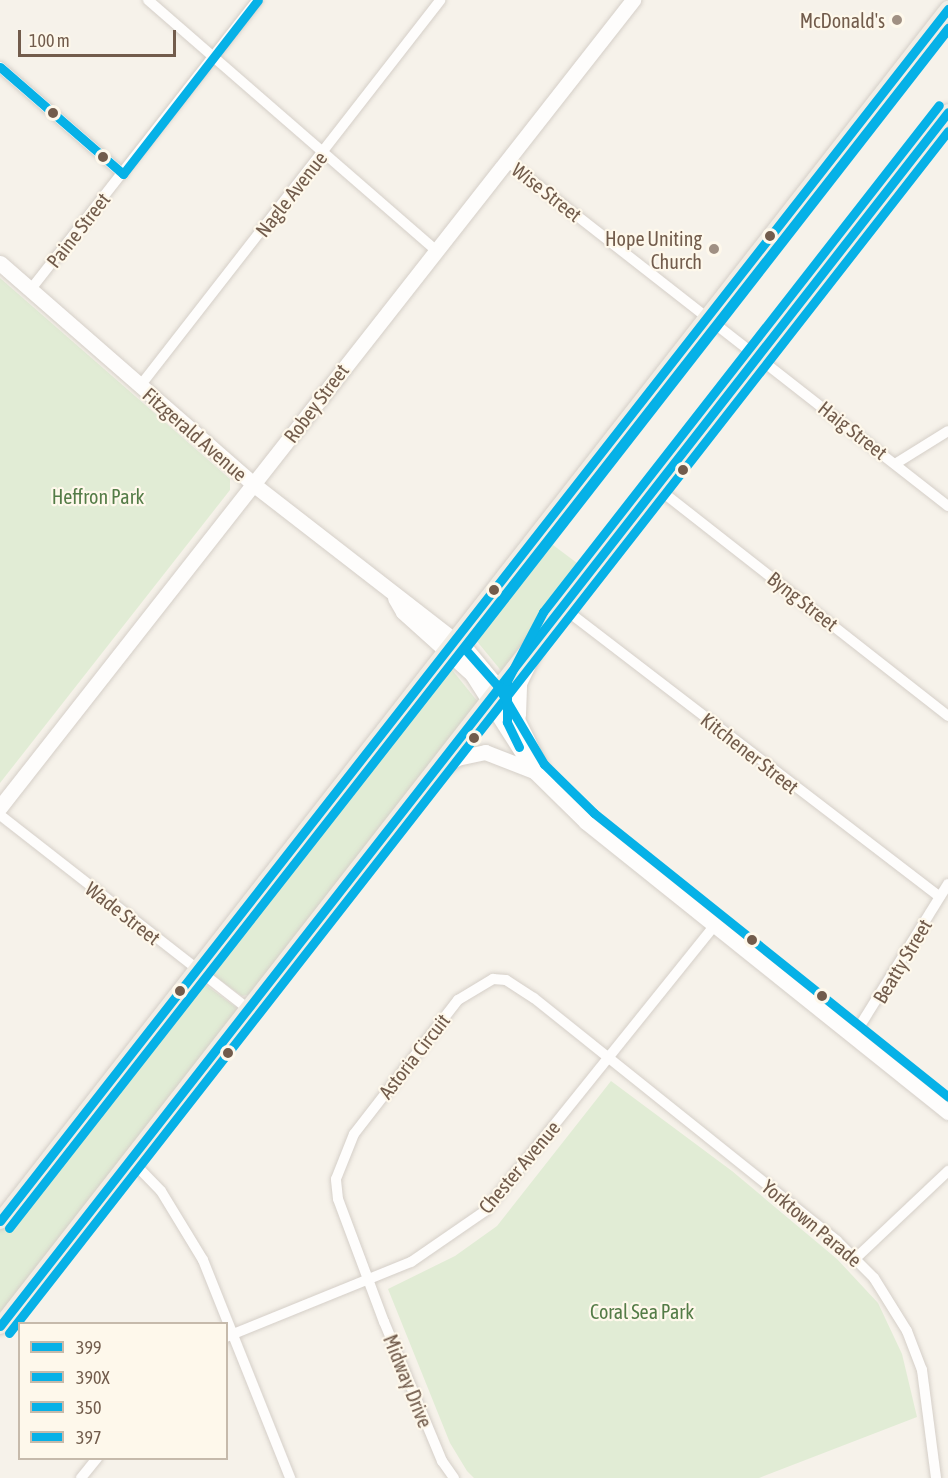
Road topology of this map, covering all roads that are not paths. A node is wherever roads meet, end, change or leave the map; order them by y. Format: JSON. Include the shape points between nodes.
{"nodes":[{"id":1,"x":148,"y":0,"type":"edge"},
{"id":2,"x":258,"y":0,"type":"edge"},
{"id":3,"x":440,"y":0,"type":"edge"},
{"id":4,"x":633,"y":0,"type":"edge"},
{"id":5,"x":948,"y":9,"type":"edge"},
{"id":6,"x":214,"y":56,"type":"junction"},
{"id":7,"x":0,"y":67,"type":"edge"},
{"id":8,"x":948,"y":112,"type":"edge"},
{"id":9,"x":324,"y":151,"type":"junction"},
{"id":10,"x":507,"y":161,"type":"junction"},
{"id":11,"x":123,"y":174,"type":"junction"},
{"id":12,"x":436,"y":250,"type":"junction"},
{"id":13,"x":0,"y":263,"type":"edge"},
{"id":14,"x":31,"y":289,"type":"junction"},
{"id":15,"x":707,"y":318,"type":"junction"},
{"id":16,"x":757,"y":357,"type":"junction"},
{"id":17,"x":140,"y":386,"type":"junction"},
{"id":18,"x":948,"y":431,"type":"edge"},
{"id":19,"x":895,"y":464,"type":"junction"},
{"id":20,"x":253,"y":484,"type":"junction"},
{"id":21,"x":656,"y":487,"type":"junction"},
{"id":22,"x":948,"y":506,"type":"edge"},
{"id":23,"x":558,"y":613,"type":"junction"},
{"id":24,"x":453,"y":645,"type":"junction"},
{"id":25,"x":496,"y":694,"type":"junction"},
{"id":26,"x":948,"y":716,"type":"edge"},
{"id":27,"x":519,"y":720,"type":"junction"},
{"id":28,"x":534,"y":771,"type":"junction"},
{"id":29,"x":431,"y":774,"type":"junction"},
{"id":30,"x":547,"y":780,"type":"junction"},
{"id":31,"x":0,"y":807,"type":"edge"},
{"id":32,"x":0,"y":815,"type":"edge"},
{"id":33,"x":948,"y":884,"type":"edge"},
{"id":34,"x":940,"y":897,"type":"junction"},
{"id":35,"x":713,"y":927,"type":"junction"},
{"id":36,"x":196,"y":969,"type":"junction"},
{"id":37,"x":248,"y":1009,"type":"junction"},
{"id":38,"x":853,"y":1037,"type":"junction"},
{"id":39,"x":609,"y":1058,"type":"junction"},
{"id":40,"x":948,"y":1112,"type":"edge"},
{"id":41,"x":129,"y":1158,"type":"junction"},
{"id":42,"x":948,"y":1171,"type":"edge"},
{"id":43,"x":0,"y":1221,"type":"edge"},
{"id":44,"x":856,"y":1258,"type":"junction"},
{"id":45,"x":368,"y":1280,"type":"junction"},
{"id":46,"x":223,"y":1322,"type":"edge"},
{"id":47,"x":0,"y":1326,"type":"edge"},
{"id":48,"x":229,"y":1336,"type":"edge"},
{"id":49,"x":95,"y":1460,"type":"edge"},
{"id":50,"x":81,"y":1478,"type":"edge"},
{"id":51,"x":290,"y":1478,"type":"edge"},
{"id":52,"x":454,"y":1478,"type":"edge"},
{"id":53,"x":936,"y":1478,"type":"edge"}],
"edges":[{"from":1,"to":6,"type":"street"},
{"from":2,"to":6,"type":"street","name":"Paine Street"},
{"from":3,"to":9,"type":"street","name":"Nagle Avenue"},
{"from":4,"to":10,"type":"street","name":"Robey Street"},
{"from":5,"to":15,"type":"main road"},
{"from":6,"to":9,"type":"street"},
{"from":6,"to":11,"type":"street","name":"Paine Street"},
{"from":7,"to":11,"type":"street"},
{"from":8,"to":16,"type":"main road"},
{"from":9,"to":12,"type":"street"},
{"from":9,"to":17,"type":"street","name":"Nagle Avenue"},
{"from":10,"to":12,"type":"street","name":"Robey Street"},
{"from":10,"to":15,"type":"street","name":"Wise Street"},
{"from":11,"to":14,"type":"street","name":"Paine Street"},
{"from":12,"to":20,"type":"street","name":"Robey Street"},
{"from":13,"to":14,"type":"street","name":"Fitzgerald Avenue"},
{"from":14,"to":17,"type":"street","name":"Fitzgerald Avenue"},
{"from":15,"to":16,"type":"street","name":"Wise Street"},
{"from":15,"to":24,"type":"main road"},
{"from":16,"to":19,"type":"street","name":"Haig Street"},
{"from":16,"to":21,"type":"main road"},
{"from":17,"to":20,"type":"street","name":"Fitzgerald Avenue"},
{"from":18,"to":19,"type":"street"},
{"from":19,"to":22,"type":"street","name":"Haig Street"},
{"from":20,"to":24,"type":"street","name":"Fitzgerald Avenue","via":[[395,598],[403,612]]},
{"from":20,"to":31,"type":"street","name":"Robey Street"},
{"from":21,"to":23,"type":"main road"},
{"from":21,"to":26,"type":"street","name":"Byng Street"},
{"from":23,"to":25,"type":"main road"},
{"from":23,"to":27,"type":"street","via":[[520,677]]},
{"from":23,"to":34,"type":"street","name":"Kitchener Street"},
{"from":24,"to":25,"type":"street","name":"Fitzgerald Avenue"},
{"from":24,"to":36,"type":"main road"},
{"from":25,"to":27,"type":"street","name":"Fitzgerald Avenue"},
{"from":25,"to":28,"type":"street","name":"Fitzgerald Avenue"},
{"from":25,"to":29,"type":"main road"},
{"from":27,"to":30,"type":"street","name":"Fitzgerald Avenue"},
{"from":28,"to":29,"type":"street","via":[[485,752],[457,758]]},
{"from":28,"to":30,"type":"street","name":"Fitzgerald Avenue"},
{"from":29,"to":37,"type":"main road"},
{"from":30,"to":35,"type":"street","name":"Fitzgerald Avenue","via":[[586,822]]},
{"from":32,"to":36,"type":"street","name":"Wade Street"},
{"from":33,"to":34,"type":"street","name":"Beatty Street"},
{"from":34,"to":38,"type":"street","name":"Beatty Street"},
{"from":35,"to":38,"type":"street","name":"Fitzgerald Avenue"},
{"from":35,"to":39,"type":"street","name":"Chester Avenue"},
{"from":36,"to":37,"type":"street","name":"Wade Street"},
{"from":36,"to":43,"type":"main road"},
{"from":37,"to":41,"type":"main road"},
{"from":38,"to":40,"type":"street","name":"Fitzgerald Avenue"},
{"from":39,"to":44,"type":"street","name":"Yorktown Parade"},
{"from":39,"to":45,"type":"street","name":"Chester Avenue","via":[[485,1211],[411,1262]]},
{"from":39,"to":45,"type":"street","name":"Astoria Circuit","via":[[506,980],[480,984],[458,999],[340,1159],[338,1199]]},
{"from":41,"to":46,"type":"street","via":[[182,1221]]},
{"from":41,"to":47,"type":"main road"},
{"from":42,"to":44,"type":"street"},
{"from":44,"to":53,"type":"street","name":"Yorktown Parade","via":[[887,1295],[916,1351],[930,1406]]},
{"from":45,"to":48,"type":"street","name":"Chester Avenue"},
{"from":45,"to":52,"type":"street","name":"Midway Drive","via":[[442,1461]]},
{"from":48,"to":51,"type":"street"},
{"from":49,"to":50,"type":"street"}]}
